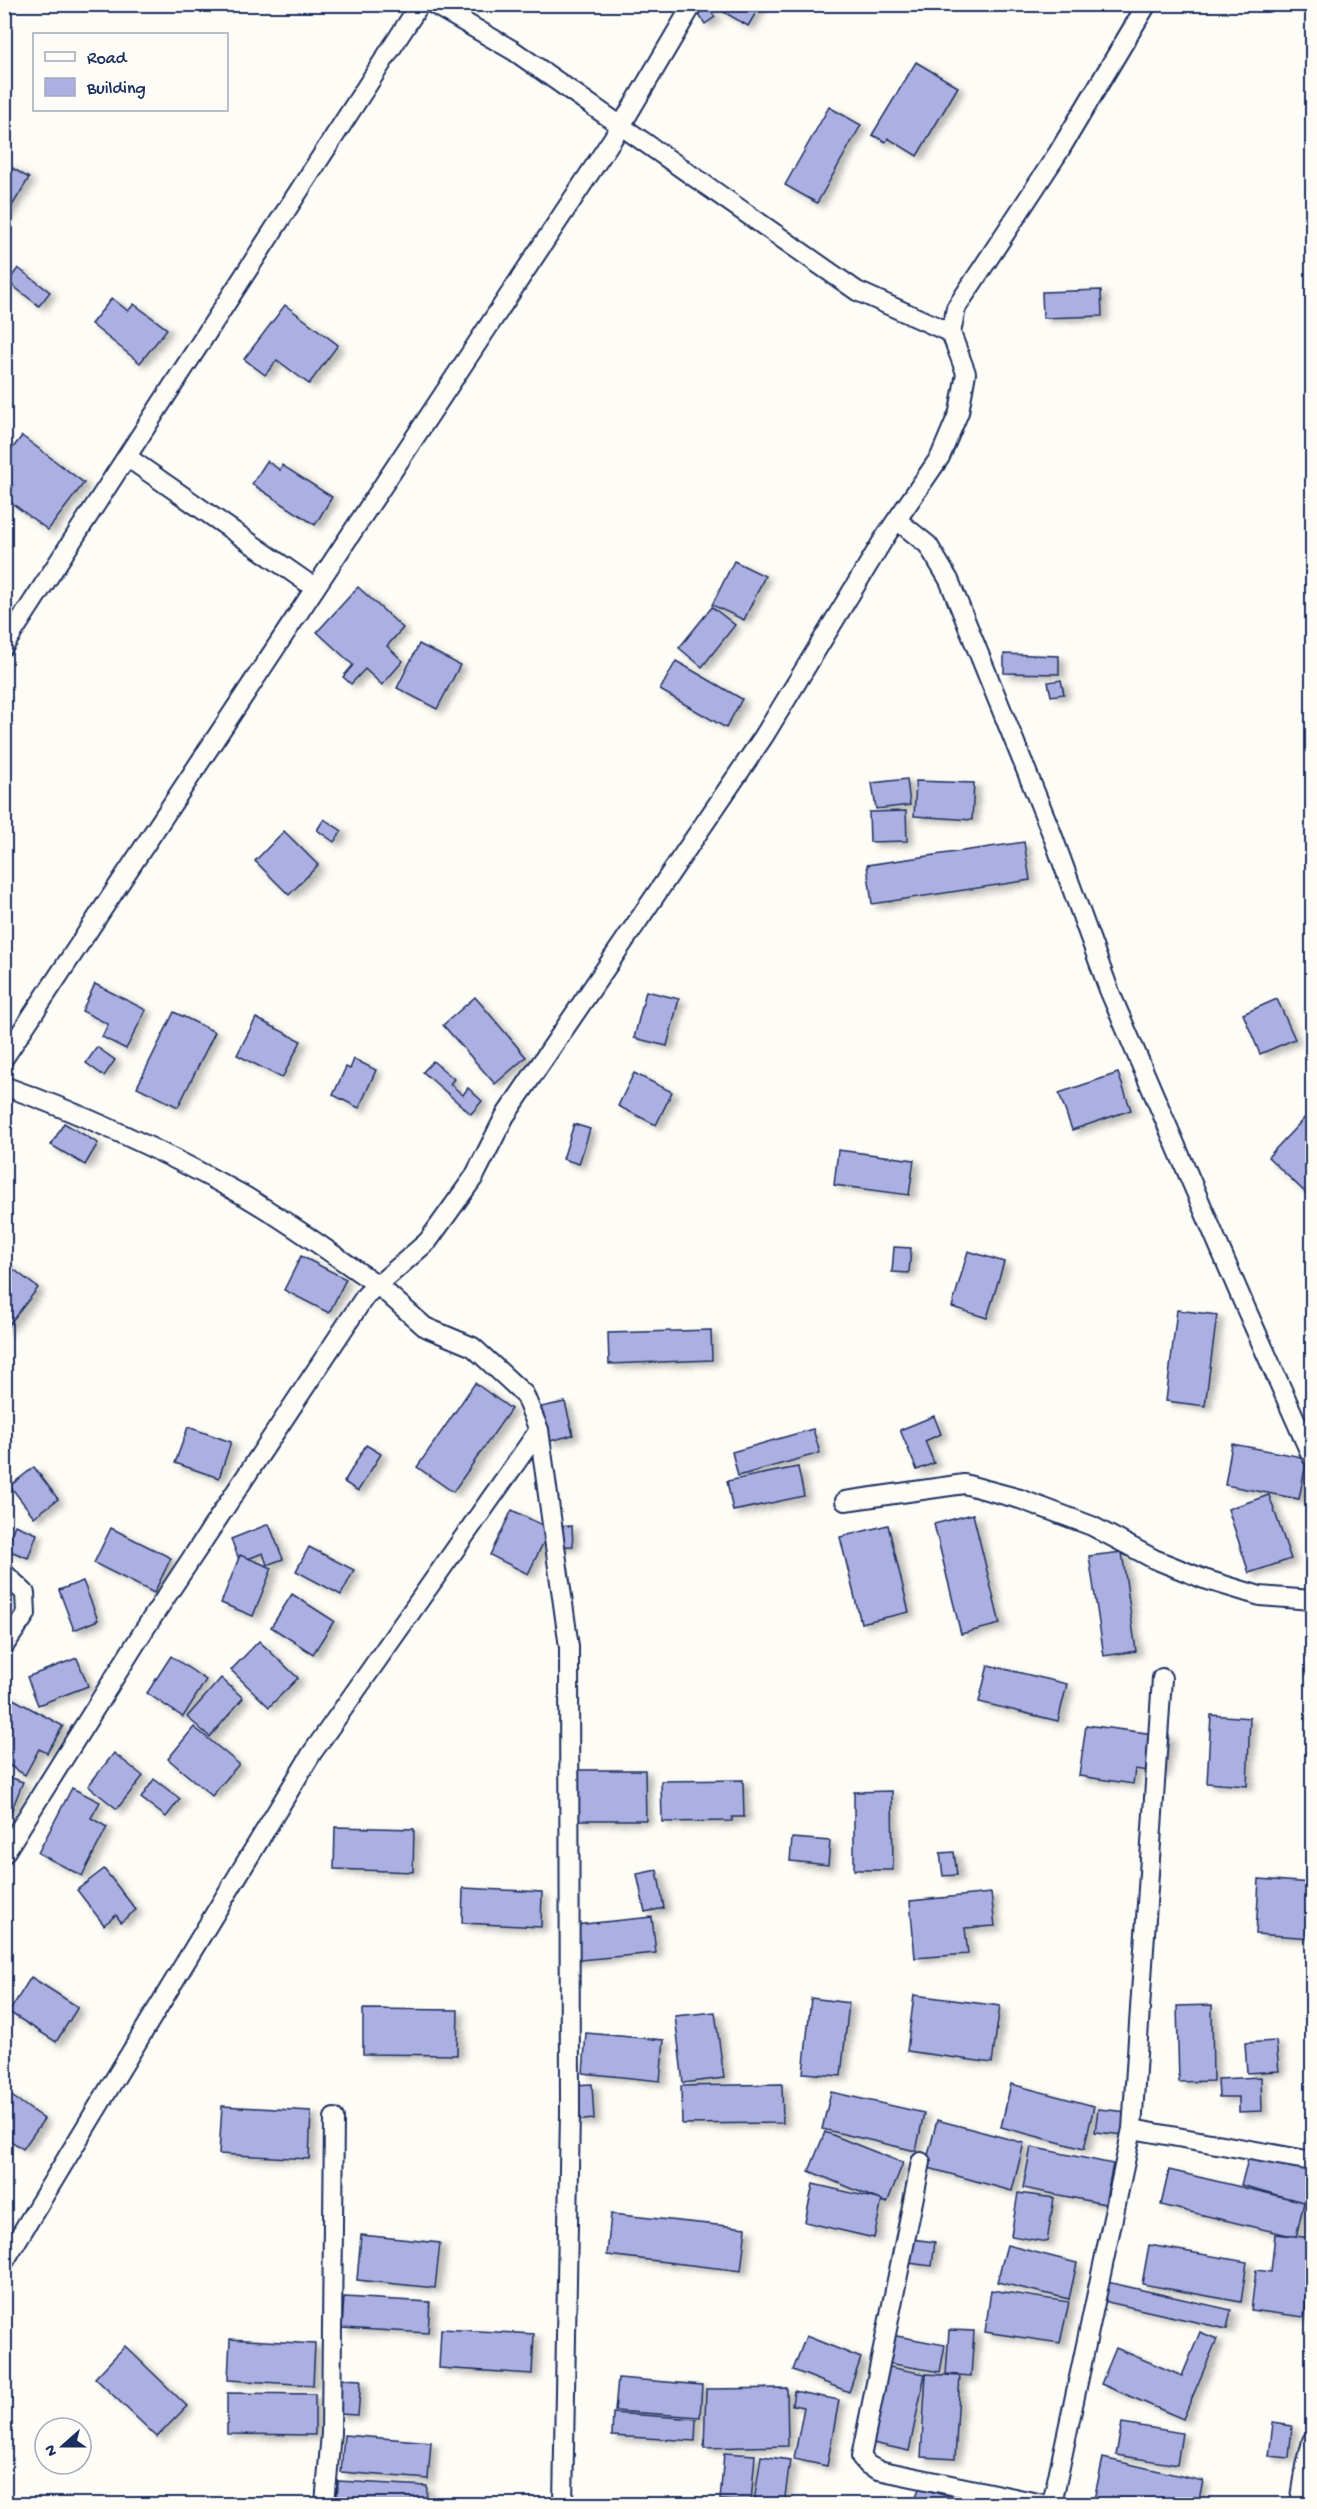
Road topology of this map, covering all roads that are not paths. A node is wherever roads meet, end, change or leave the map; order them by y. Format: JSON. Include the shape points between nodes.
{"nodes":[{"id":1,"x":420,"y":4,"type":"edge"},
{"id":2,"x":433,"y":4,"type":"edge"},
{"id":3,"x":693,"y":4,"type":"edge"},
{"id":4,"x":1148,"y":4,"type":"edge"},
{"id":5,"x":621,"y":126,"type":"junction"},
{"id":6,"x":951,"y":333,"type":"junction"},
{"id":7,"x":127,"y":457,"type":"junction"},
{"id":8,"x":897,"y":520,"type":"junction"},
{"id":9,"x":315,"y":588,"type":"junction"},
{"id":10,"x":4,"y":646,"type":"edge"},
{"id":11,"x":4,"y":1058,"type":"edge"},
{"id":12,"x":4,"y":1086,"type":"edge"},
{"id":13,"x":378,"y":1285,"type":"junction"},
{"id":14,"x":539,"y":1430,"type":"junction"},
{"id":15,"x":1312,"y":1457,"type":"edge"},
{"id":16,"x":845,"y":1501,"type":"dead end"},
{"id":17,"x":4,"y":1573,"type":"edge"},
{"id":18,"x":1312,"y":1600,"type":"edge"},
{"id":19,"x":4,"y":1646,"type":"edge"},
{"id":20,"x":1162,"y":1678,"type":"dead end"},
{"id":21,"x":4,"y":1854,"type":"edge"},
{"id":22,"x":334,"y":2118,"type":"dead end"},
{"id":23,"x":1132,"y":2128,"type":"junction"},
{"id":24,"x":1312,"y":2161,"type":"edge"},
{"id":25,"x":921,"y":2162,"type":"dead end"},
{"id":26,"x":4,"y":2262,"type":"edge"},
{"id":27,"x":1312,"y":2441,"type":"edge"},
{"id":28,"x":326,"y":2505,"type":"edge"},
{"id":29,"x":563,"y":2505,"type":"edge"},
{"id":30,"x":1043,"y":2505,"type":"edge"},
{"id":31,"x":1052,"y":2505,"type":"edge"},
{"id":32,"x":1300,"y":2505,"type":"edge"}],
"edges":[{"from":1,"to":7,"type":"street"},
{"from":2,"to":5,"type":"street","via":[[514,51]]},
{"from":3,"to":5,"type":"street"},
{"from":4,"to":6,"type":"street","via":[[1058,153],[956,309]]},
{"from":5,"to":6,"type":"street","via":[[857,291]]},
{"from":5,"to":9,"type":"street"},
{"from":6,"to":8,"type":"street","via":[[966,373],[959,412],[940,457]]},
{"from":7,"to":9,"type":"street"},
{"from":7,"to":10,"type":"street"},
{"from":8,"to":13,"type":"street","via":[[764,736],[505,1116],[474,1177],[428,1240]]},
{"from":8,"to":15,"type":"street","via":[[928,545],[949,580],[1052,834],[1109,990]]},
{"from":9,"to":11,"type":"street"},
{"from":12,"to":13,"type":"street","via":[[130,1137],[243,1195]]},
{"from":13,"to":14,"type":"street","via":[[425,1327],[473,1347],[524,1394]]},
{"from":13,"to":21,"type":"street","via":[[366,1295],[146,1627]]},
{"from":14,"to":26,"type":"street","via":[[312,1753]]},
{"from":14,"to":29,"type":"street","via":[[569,1647],[570,2113]]},
{"from":16,"to":18,"type":"street","via":[[964,1484],[1020,1499],[1092,1526],[1154,1559],[1204,1579],[1260,1596]]},
{"from":17,"to":19,"type":"street","via":[[25,1593],[26,1614]]},
{"from":20,"to":23,"type":"street"},
{"from":22,"to":28,"type":"street","via":[[331,2433]]},
{"from":23,"to":24,"type":"street"},
{"from":23,"to":31,"type":"street"},
{"from":25,"to":30,"type":"street","via":[[861,2457],[878,2470]]},
{"from":27,"to":32,"type":"street"}]}
